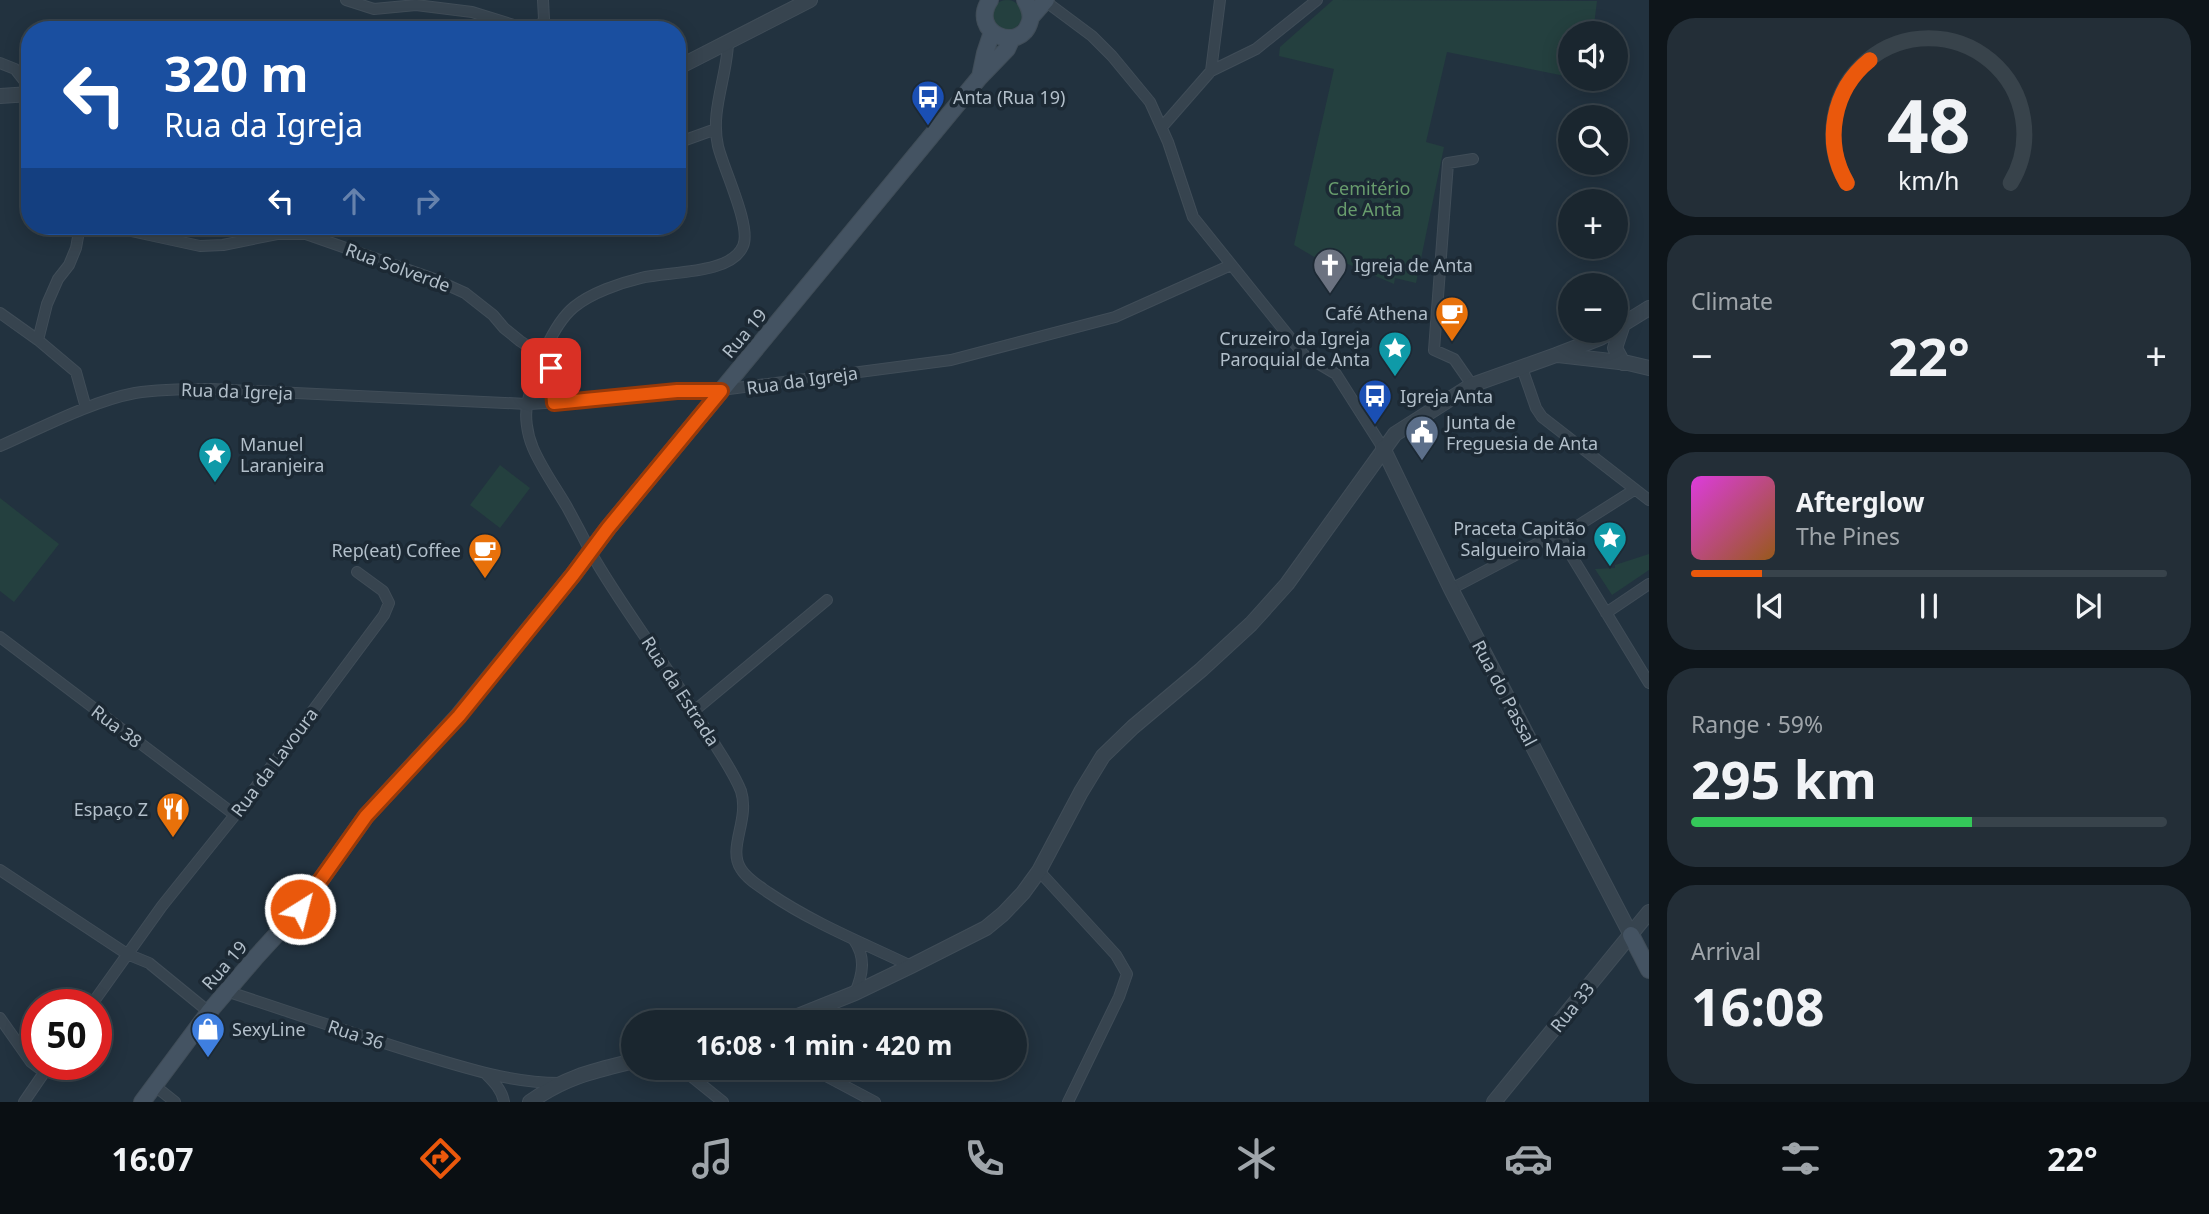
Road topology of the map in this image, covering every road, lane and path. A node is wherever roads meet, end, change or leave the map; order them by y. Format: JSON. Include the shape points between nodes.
{"nodes":[{"id":1,"x":346,"y":0,"type":"edge"},
{"id":2,"x":543,"y":0,"type":"edge"},
{"id":3,"x":810,"y":0,"type":"edge"},
{"id":4,"x":1025,"y":0,"type":"edge"},
{"id":5,"x":1046,"y":0,"type":"edge"},
{"id":6,"x":1220,"y":0,"type":"edge"},
{"id":7,"x":1317,"y":0,"type":"edge"},
{"id":8,"x":984,"y":4,"type":"edge"},
{"id":9,"x":1031,"y":17,"type":"junction"},
{"id":10,"x":501,"y":21,"type":"edge"},
{"id":11,"x":543,"y":21,"type":"edge"},
{"id":12,"x":992,"y":32,"type":"junction"},
{"id":13,"x":1012,"y":38,"type":"junction"},
{"id":14,"x":728,"y":43,"type":"junction"},
{"id":15,"x":0,"y":63,"type":"edge"},
{"id":16,"x":686,"y":64,"type":"edge"},
{"id":17,"x":1211,"y":71,"type":"junction"},
{"id":18,"x":21,"y":77,"type":"edge"},
{"id":19,"x":979,"y":78,"type":"junction"},
{"id":20,"x":21,"y":95,"type":"edge"},
{"id":21,"x":0,"y":96,"type":"edge"},
{"id":22,"x":1161,"y":127,"type":"junction"},
{"id":23,"x":716,"y":129,"type":"junction"},
{"id":24,"x":686,"y":140,"type":"edge"},
{"id":25,"x":1473,"y":159,"type":"dead end"},
{"id":26,"x":78,"y":235,"type":"edge"},
{"id":27,"x":145,"y":235,"type":"edge"},
{"id":28,"x":272,"y":235,"type":"edge"},
{"id":29,"x":308,"y":235,"type":"edge"},
{"id":30,"x":1231,"y":265,"type":"junction"},
{"id":31,"x":1649,"y":307,"type":"edge"},
{"id":32,"x":0,"y":313,"type":"edge"},
{"id":33,"x":1628,"y":320,"type":"edge"},
{"id":34,"x":38,"y":340,"type":"junction"},
{"id":35,"x":1583,"y":343,"type":"edge"},
{"id":36,"x":1602,"y":343,"type":"edge"},
{"id":37,"x":1614,"y":343,"type":"edge"},
{"id":38,"x":1556,"y":355,"type":"junction"},
{"id":39,"x":544,"y":357,"type":"junction"},
{"id":40,"x":1602,"y":361,"type":"junction"},
{"id":41,"x":1623,"y":363,"type":"junction"},
{"id":42,"x":1522,"y":368,"type":"junction"},
{"id":43,"x":1649,"y":368,"type":"edge"},
{"id":44,"x":1472,"y":385,"type":"junction"},
{"id":45,"x":721,"y":391,"type":"junction"},
{"id":46,"x":554,"y":403,"type":"junction"},
{"id":47,"x":527,"y":404,"type":"junction"},
{"id":48,"x":86,"y":408,"type":"junction"},
{"id":49,"x":0,"y":446,"type":"edge"},
{"id":50,"x":1384,"y":448,"type":"junction"},
{"id":51,"x":1634,"y":489,"type":"junction"},
{"id":52,"x":1649,"y":500,"type":"edge"},
{"id":53,"x":1560,"y":537,"type":"junction"},
{"id":54,"x":591,"y":552,"type":"junction"},
{"id":55,"x":357,"y":572,"type":"dead end"},
{"id":56,"x":1649,"y":584,"type":"edge"},
{"id":57,"x":1451,"y":589,"type":"junction"},
{"id":58,"x":827,"y":600,"type":"dead end"},
{"id":59,"x":1606,"y":613,"type":"junction"},
{"id":60,"x":0,"y":637,"type":"edge"},
{"id":61,"x":1649,"y":683,"type":"edge"},
{"id":62,"x":694,"y":711,"type":"junction"},
{"id":63,"x":235,"y":815,"type":"junction"},
{"id":64,"x":0,"y":870,"type":"edge"},
{"id":65,"x":1039,"y":871,"type":"junction"},
{"id":66,"x":1649,"y":912,"type":"edge"},
{"id":67,"x":1631,"y":935,"type":"junction"},
{"id":68,"x":852,"y":938,"type":"junction"},
{"id":69,"x":127,"y":954,"type":"junction"},
{"id":70,"x":863,"y":963,"type":"junction"},
{"id":71,"x":911,"y":966,"type":"junction"},
{"id":72,"x":1649,"y":971,"type":"edge"},
{"id":73,"x":880,"y":981,"type":"junction"},
{"id":74,"x":102,"y":989,"type":"edge"},
{"id":75,"x":226,"y":991,"type":"junction"},
{"id":76,"x":855,"y":993,"type":"junction"},
{"id":77,"x":813,"y":1010,"type":"edge"},
{"id":78,"x":209,"y":1012,"type":"junction"},
{"id":79,"x":0,"y":1018,"type":"edge"},
{"id":80,"x":21,"y":1048,"type":"edge"},
{"id":81,"x":621,"y":1064,"type":"edge"},
{"id":82,"x":486,"y":1074,"type":"junction"},
{"id":83,"x":39,"y":1080,"type":"edge"},
{"id":84,"x":696,"y":1080,"type":"edge"},
{"id":85,"x":834,"y":1080,"type":"edge"},
{"id":86,"x":560,"y":1083,"type":"junction"},
{"id":87,"x":155,"y":1086,"type":"junction"},
{"id":88,"x":24,"y":1102,"type":"edge"},
{"id":89,"x":142,"y":1102,"type":"edge"},
{"id":90,"x":175,"y":1102,"type":"edge"},
{"id":91,"x":504,"y":1102,"type":"edge"},
{"id":92,"x":530,"y":1102,"type":"edge"},
{"id":93,"x":723,"y":1102,"type":"edge"},
{"id":94,"x":875,"y":1102,"type":"edge"},
{"id":95,"x":1068,"y":1102,"type":"edge"},
{"id":96,"x":1494,"y":1102,"type":"edge"}],
"edges":[{"from":1,"to":10,"type":"street","via":[[374,9],[416,5]]},
{"from":2,"to":11,"type":"street"},
{"from":3,"to":14,"type":"street"},
{"from":4,"to":9,"type":"main road"},
{"from":5,"to":9,"type":"main road"},
{"from":5,"to":22,"type":"street","via":[[1112,56],[1150,102]]},
{"from":6,"to":17,"type":"street"},
{"from":7,"to":17,"type":"street","via":[[1256,49]]},
{"from":8,"to":12,"type":"main road"},
{"from":9,"to":13,"type":"main road","name":"Rua 19","via":[[1025,31]]},
{"from":12,"to":13,"type":"main road"},
{"from":12,"to":19,"type":"main road","name":"Rua 19"},
{"from":13,"to":19,"type":"main road","name":"Rua 19"},
{"from":14,"to":16,"type":"street"},
{"from":14,"to":23,"type":"street"},
{"from":15,"to":18,"type":"street"},
{"from":17,"to":22,"type":"street"},
{"from":19,"to":45,"type":"main road","name":"Rua 19"},
{"from":20,"to":21,"type":"street"},
{"from":22,"to":30,"type":"street","via":[[1193,217]]},
{"from":23,"to":24,"type":"street"},
{"from":23,"to":39,"type":"street","via":[[746,239],[743,249],[731,262],[640,278],[587,299],[559,323]]},
{"from":25,"to":44,"type":"street","via":[[1448,163],[1434,350],[1454,359]]},
{"from":26,"to":34,"type":"street","via":[[69,265],[47,304]]},
{"from":27,"to":28,"type":"street","name":"Rua Solverde","via":[[200,246]]},
{"from":29,"to":39,"type":"street","name":"Rua Solverde","via":[[465,293]]},
{"from":30,"to":45,"type":"street","name":"Rua da Igreja","via":[[1115,317],[951,360]]},
{"from":30,"to":50,"type":"street","via":[[1304,355],[1336,374]]},
{"from":31,"to":33,"type":"street"},
{"from":32,"to":34,"type":"street"},
{"from":34,"to":48,"type":"street","via":[[76,372]]},
{"from":35,"to":38,"type":"street"},
{"from":36,"to":40,"type":"street","via":[[1597,349]]},
{"from":37,"to":41,"type":"street"},
{"from":38,"to":40,"type":"street"},
{"from":38,"to":42,"type":"street"},
{"from":39,"to":46,"type":"street","via":[[551,368]]},
{"from":39,"to":47,"type":"street"},
{"from":40,"to":41,"type":"street"},
{"from":41,"to":43,"type":"street"},
{"from":42,"to":44,"type":"street"},
{"from":42,"to":51,"type":"street","via":[[1542,417]]},
{"from":44,"to":50,"type":"street","via":[[1395,434]]},
{"from":45,"to":46,"type":"street","name":"Rua da Igreja"},
{"from":45,"to":54,"type":"main road","name":"Rua 19"},
{"from":46,"to":47,"type":"street","name":"Rua da Igreja"},
{"from":47,"to":48,"type":"street","name":"Rua da Igreja","via":[[211,388],[134,393]]},
{"from":47,"to":54,"type":"street","name":"Rua da Estrada","via":[[533,449]]},
{"from":48,"to":49,"type":"street","name":"Rua da Igreja"},
{"from":50,"to":57,"type":"street","name":"Rua do Passal"},
{"from":50,"to":65,"type":"street","via":[[1287,584],[1231,642],[1103,756]]},
{"from":51,"to":52,"type":"street"},
{"from":51,"to":53,"type":"street"},
{"from":53,"to":57,"type":"street","via":[[1544,540]]},
{"from":53,"to":59,"type":"street"},
{"from":54,"to":62,"type":"street","name":"Rua da Estrada"},
{"from":54,"to":75,"type":"main road","name":"Rua 19","via":[[459,716],[366,816],[300,909]]},
{"from":55,"to":63,"type":"street","name":"Rua da Lavoura","via":[[383,592],[389,603],[384,615]]},
{"from":56,"to":59,"type":"street"},
{"from":57,"to":67,"type":"street","name":"Rua do Passal"},
{"from":58,"to":62,"type":"street"},
{"from":59,"to":61,"type":"street"},
{"from":60,"to":63,"type":"street","name":"Rua 38"},
{"from":62,"to":68,"type":"street","name":"Rua da Estrada","via":[[741,793],[744,810],[735,858],[741,870],[797,912]]},
{"from":63,"to":69,"type":"street","name":"Rua da Lavoura"},
{"from":64,"to":69,"type":"street"},
{"from":65,"to":71,"type":"street","via":[[986,928]]},
{"from":65,"to":95,"type":"street","via":[[1116,955],[1127,974]]},
{"from":66,"to":67,"type":"street","name":"Rua 33"},
{"from":67,"to":72,"type":"main road"},
{"from":67,"to":96,"type":"street","name":"Rua 33"},
{"from":68,"to":70,"type":"street"},
{"from":68,"to":71,"type":"street","name":"Rua da Estrada"},
{"from":69,"to":74,"type":"street","name":"Rua da Lavoura"},
{"from":69,"to":78,"type":"street","via":[[149,963]]},
{"from":70,"to":73,"type":"street"},
{"from":70,"to":76,"type":"street"},
{"from":71,"to":73,"type":"street"},
{"from":73,"to":76,"type":"street"},
{"from":75,"to":78,"type":"main road","name":"Rua 19"},
{"from":75,"to":82,"type":"street","name":"Rua 36"},
{"from":76,"to":77,"type":"street"},
{"from":78,"to":87,"type":"main road","name":"Rua 19"},
{"from":79,"to":80,"type":"street"},
{"from":81,"to":86,"type":"street"},
{"from":82,"to":86,"type":"street","name":"Rua 36"},
{"from":82,"to":91,"type":"street"},
{"from":83,"to":88,"type":"street"},
{"from":84,"to":93,"type":"street"},
{"from":85,"to":94,"type":"street"},
{"from":86,"to":92,"type":"street"},
{"from":87,"to":89,"type":"main road","name":"Rua 19"},
{"from":87,"to":90,"type":"street"}]}
